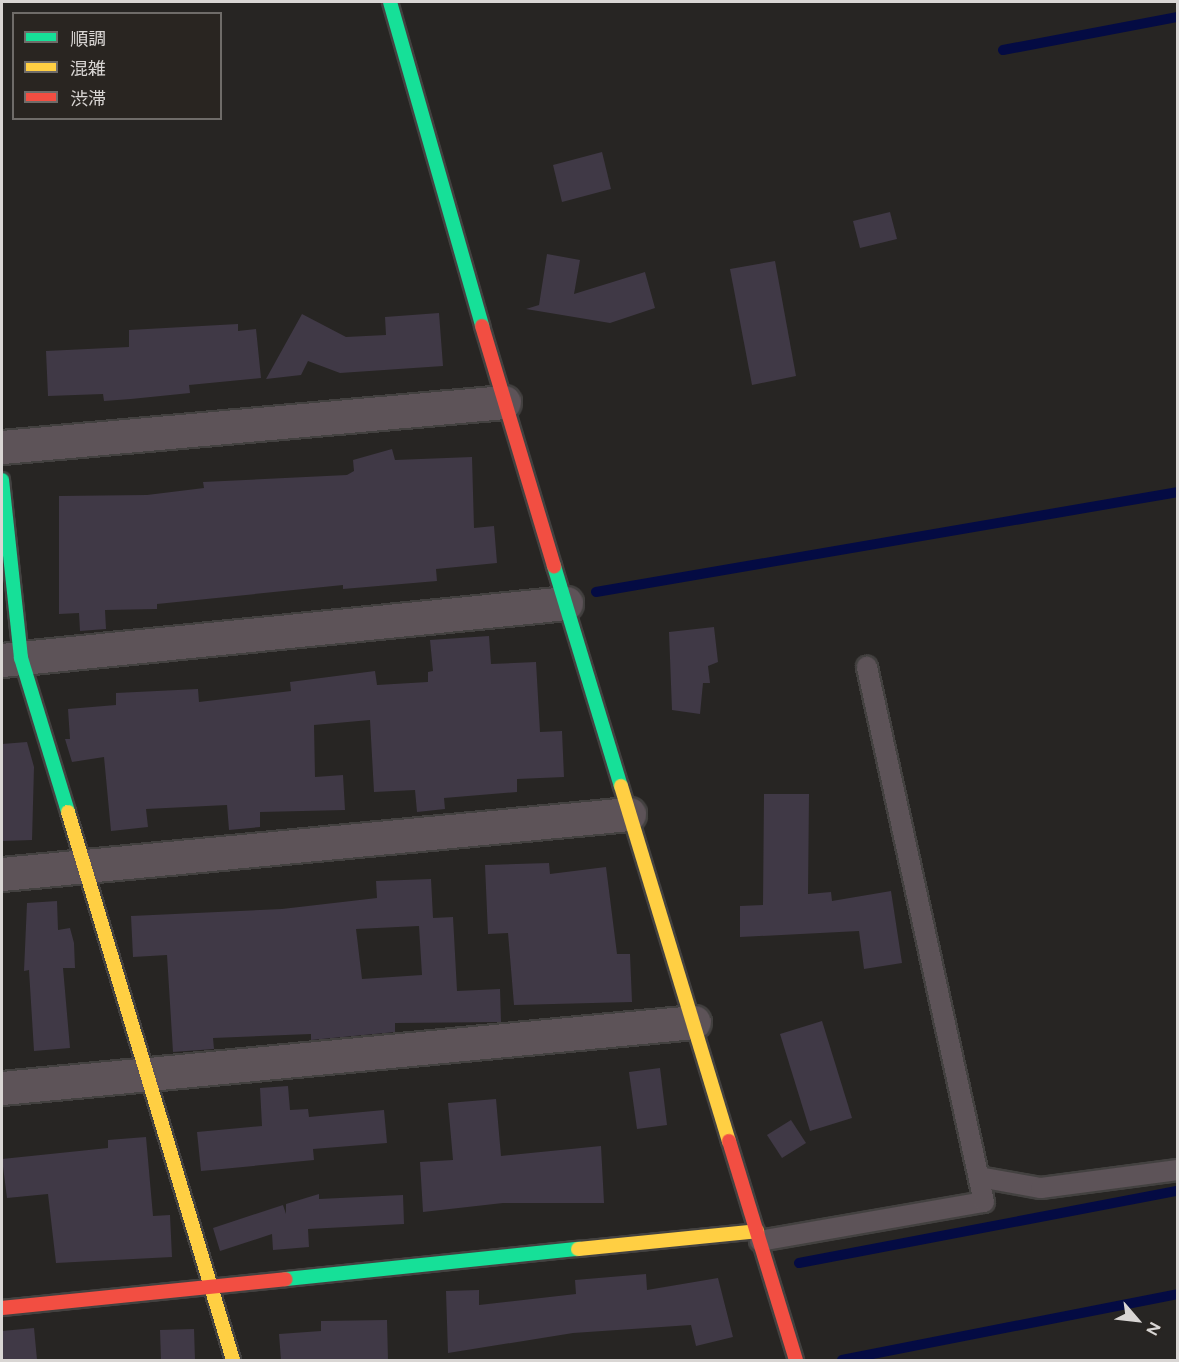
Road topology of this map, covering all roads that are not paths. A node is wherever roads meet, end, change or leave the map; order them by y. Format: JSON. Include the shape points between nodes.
{"nodes":[{"id":1,"x":390,"y":2,"type":"edge"},
{"id":2,"x":504,"y":402,"type":"junction"},
{"id":3,"x":2,"y":447,"type":"edge"},
{"id":4,"x":2,"y":480,"type":"edge"},
{"id":5,"x":566,"y":603,"type":"junction"},
{"id":6,"x":11,"y":659,"type":"edge"},
{"id":7,"x":867,"y":667,"type":"dead end"},
{"id":8,"x":629,"y":814,"type":"junction"},
{"id":9,"x":82,"y":866,"type":"junction"},
{"id":10,"x":2,"y":874,"type":"edge"},
{"id":11,"x":694,"y":1022,"type":"junction"},
{"id":12,"x":149,"y":1077,"type":"junction"},
{"id":13,"x":2,"y":1088,"type":"edge"},
{"id":14,"x":1178,"y":1170,"type":"edge"},
{"id":15,"x":979,"y":1178,"type":"junction"},
{"id":16,"x":758,"y":1236,"type":"junction"},
{"id":17,"x":212,"y":1288,"type":"junction"},
{"id":18,"x":2,"y":1308,"type":"edge"},
{"id":19,"x":233,"y":1360,"type":"edge"},
{"id":20,"x":796,"y":1360,"type":"edge"}],
"edges":[{"from":1,"to":2,"type":"street"},
{"from":2,"to":3,"type":"street"},
{"from":2,"to":5,"type":"street"},
{"from":4,"to":6,"type":"street"},
{"from":5,"to":6,"type":"street"},
{"from":5,"to":8,"type":"street"},
{"from":6,"to":9,"type":"street"},
{"from":7,"to":15,"type":"lane"},
{"from":8,"to":9,"type":"street"},
{"from":8,"to":11,"type":"street"},
{"from":9,"to":10,"type":"street"},
{"from":9,"to":12,"type":"street"},
{"from":11,"to":12,"type":"street"},
{"from":11,"to":16,"type":"street"},
{"from":12,"to":13,"type":"street"},
{"from":12,"to":17,"type":"street"},
{"from":14,"to":15,"type":"lane","via":[[1041,1188]]},
{"from":15,"to":16,"type":"lane","via":[[984,1202]]},
{"from":16,"to":17,"type":"street"},
{"from":16,"to":20,"type":"street"},
{"from":17,"to":18,"type":"street"},
{"from":17,"to":19,"type":"street"}]}
